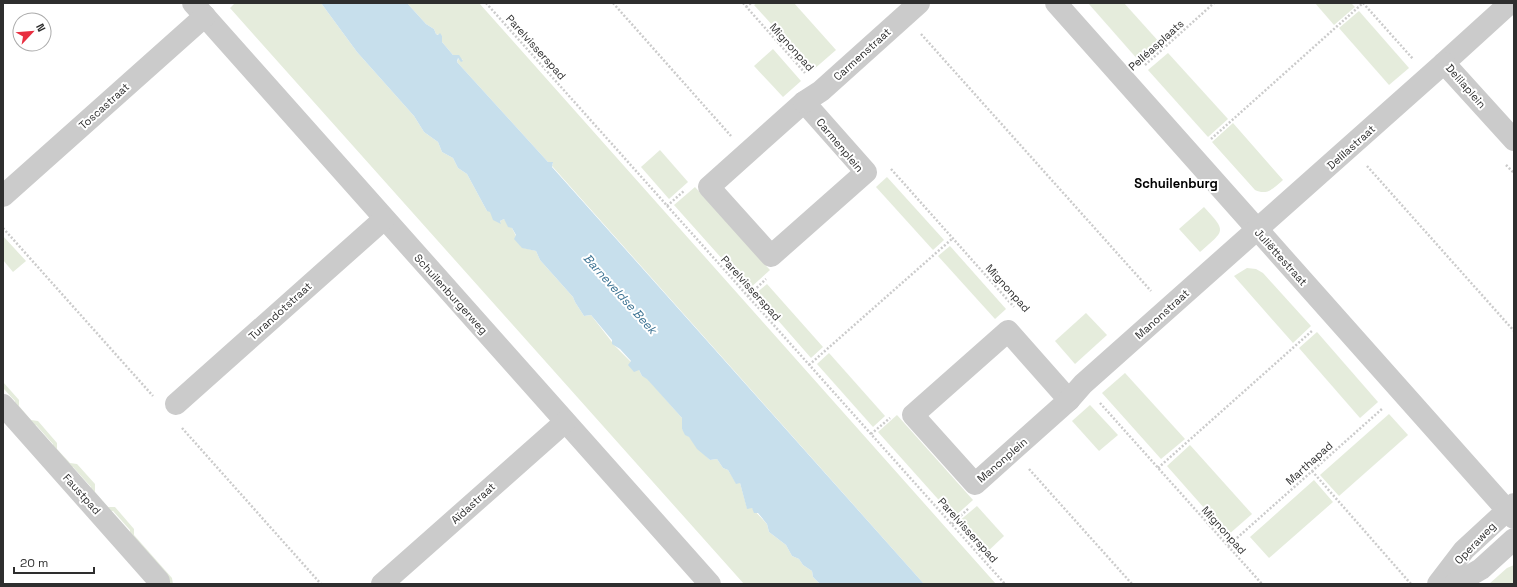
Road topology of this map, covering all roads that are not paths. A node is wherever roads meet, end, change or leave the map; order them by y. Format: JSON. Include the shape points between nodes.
{"nodes":[{"id":1,"x":1056,"y":3,"type":"edge"},
{"id":2,"x":1510,"y":3,"type":"edge"},
{"id":3,"x":912,"y":9,"type":"edge"},
{"id":4,"x":199,"y":10,"type":"edge"},
{"id":5,"x":1444,"y":63,"type":"junction"},
{"id":6,"x":812,"y":96,"type":"junction"},
{"id":7,"x":1514,"y":140,"type":"edge"},
{"id":8,"x":3,"y":196,"type":"edge"},
{"id":9,"x":384,"y":219,"type":"junction"},
{"id":10,"x":1256,"y":229,"type":"junction"},
{"id":11,"x":1076,"y":392,"type":"junction"},
{"id":12,"x":176,"y":404,"type":"dead end"},
{"id":13,"x":3,"y":405,"type":"edge"},
{"id":14,"x":565,"y":422,"type":"junction"},
{"id":15,"x":1512,"y":511,"type":"edge"},
{"id":16,"x":1514,"y":539,"type":"edge"},
{"id":17,"x":159,"y":584,"type":"edge"},
{"id":18,"x":382,"y":584,"type":"edge"},
{"id":19,"x":710,"y":584,"type":"edge"},
{"id":20,"x":1438,"y":584,"type":"edge"},
{"id":21,"x":1454,"y":584,"type":"edge"}],
"edges":[{"from":1,"to":10,"type":"street","name":"Juliëttestraat"},
{"from":2,"to":5,"type":"street","name":"Delilaplein"},
{"from":3,"to":6,"type":"street","name":"Carmenstraat"},
{"from":4,"to":8,"type":"street","name":"Toscastraat"},
{"from":4,"to":9,"type":"street","name":"Schuilenburgerweg"},
{"from":5,"to":7,"type":"street","name":"Delilaplein"},
{"from":5,"to":10,"type":"street","name":"Delilastraat"},
{"from":6,"to":6,"type":"street","name":"Carmenplein","via":[[866,172],[771,256],[709,187]]},
{"from":9,"to":12,"type":"street","name":"Turandotstraat"},
{"from":9,"to":14,"type":"street","name":"Schuilenburgerweg"},
{"from":10,"to":11,"type":"street","name":"Manonstraat"},
{"from":10,"to":15,"type":"street","name":"Juliëttestraat"},
{"from":11,"to":11,"type":"street","name":"Manonplein","via":[[975,484],[913,415],[1008,331]]},
{"from":13,"to":17,"type":"street","name":"Faustpad"},
{"from":14,"to":18,"type":"street","name":"Aïdastraat"},
{"from":14,"to":19,"type":"street","name":"Schuilenburgerweg"},
{"from":15,"to":20,"type":"street","name":"Operaweg","via":[[1464,550]]},
{"from":16,"to":21,"type":"street","name":"Operaweg","via":[[1481,569]]}]}
